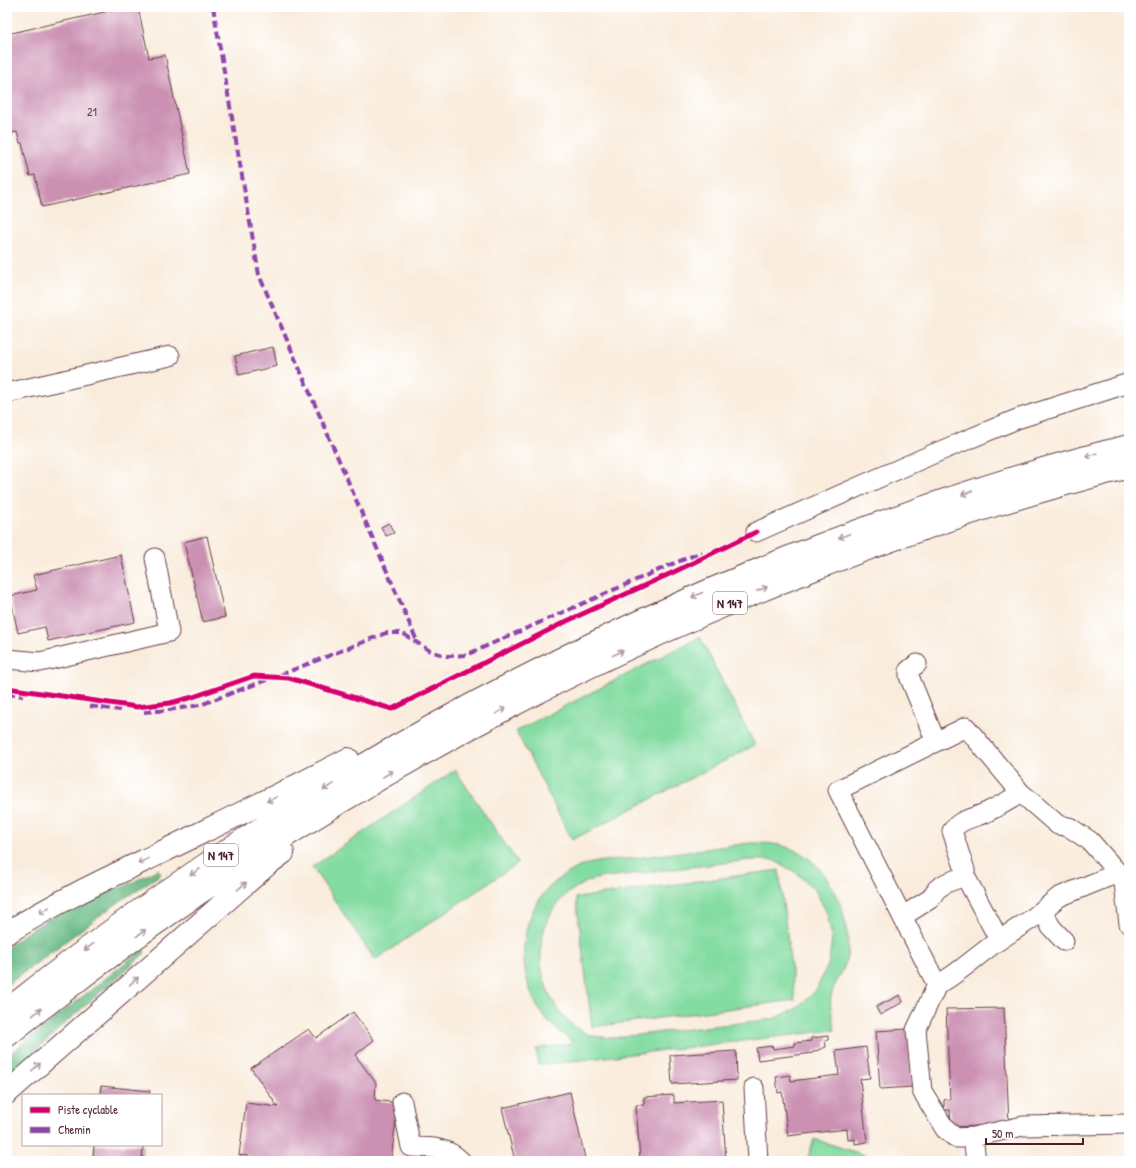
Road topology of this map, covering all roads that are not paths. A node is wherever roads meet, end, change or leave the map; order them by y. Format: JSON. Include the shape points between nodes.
{"nodes":[{"id":1,"x":170,"y":356,"type":"dead end"},
{"id":2,"x":1129,"y":383,"type":"edge"},
{"id":3,"x":7,"y":393,"type":"edge"},
{"id":4,"x":1129,"y":446,"type":"edge"},
{"id":5,"x":1129,"y":467,"type":"edge"},
{"id":6,"x":756,"y":532,"type":"dead end"},
{"id":7,"x":155,"y":558,"type":"dead end"},
{"id":8,"x":7,"y":659,"type":"edge"},
{"id":9,"x":917,"y":664,"type":"dead end"},
{"id":10,"x":446,"y":718,"type":"junction"},
{"id":11,"x":936,"y":742,"type":"junction"},
{"id":12,"x":354,"y":793,"type":"junction"},
{"id":13,"x":1021,"y":793,"type":"junction"},
{"id":14,"x":1118,"y":873,"type":"junction"},
{"id":15,"x":965,"y":876,"type":"junction"},
{"id":16,"x":1043,"y":911,"type":"junction"},
{"id":17,"x":903,"y":916,"type":"junction"},
{"id":18,"x":1129,"y":924,"type":"edge"},
{"id":19,"x":7,"y":933,"type":"edge"},
{"id":20,"x":1000,"y":939,"type":"junction"},
{"id":21,"x":1064,"y":941,"type":"dead end"},
{"id":22,"x":937,"y":985,"type":"junction"},
{"id":23,"x":7,"y":1010,"type":"edge"},
{"id":24,"x":7,"y":1036,"type":"edge"},
{"id":25,"x":754,"y":1088,"type":"dead end"},
{"id":26,"x":7,"y":1093,"type":"edge"},
{"id":27,"x":402,"y":1102,"type":"dead end"},
{"id":28,"x":1129,"y":1124,"type":"edge"},
{"id":29,"x":973,"y":1137,"type":"junction"},
{"id":30,"x":462,"y":1161,"type":"edge"},
{"id":31,"x":758,"y":1161,"type":"edge"},
{"id":32,"x":976,"y":1161,"type":"edge"}],
"edges":[{"from":1,"to":3,"type":"lane"},
{"from":2,"to":6,"type":"lane","via":[[1017,419]]},
{"from":4,"to":10,"type":"highway","number":"N 147","one_way":true,"via":[[964,494],[876,524],[732,579],[531,673]]},
{"from":12,"to":5,"type":"highway","number":"N 147","one_way":true,"via":[[514,703],[737,599],[870,547],[999,504]]},
{"from":7,"to":8,"type":"lane","via":[[169,632],[40,662]]},
{"from":9,"to":11,"type":"lane","via":[[908,670],[909,676]]},
{"from":10,"to":19,"type":"highway","one_way":true,"via":[[421,721],[283,793],[79,892],[38,913]]},
{"from":10,"to":23,"type":"highway","number":"N 147","one_way":true,"via":[[310,798],[159,896]]},
{"from":11,"to":13,"type":"lane","via":[[966,727]]},
{"from":11,"to":17,"type":"lane","via":[[838,790]]},
{"from":24,"to":12,"type":"highway","number":"N 147","one_way":true,"via":[[172,910]]},
{"from":26,"to":12,"type":"highway","one_way":true,"via":[[268,864],[333,816]]},
{"from":13,"to":14,"type":"lane","via":[[1058,825],[1069,827],[1090,841]]},
{"from":13,"to":15,"type":"lane","via":[[986,813],[955,825],[952,831]]},
{"from":14,"to":16,"type":"lane","via":[[1059,897]]},
{"from":14,"to":18,"type":"lane","via":[[1124,883]]},
{"from":15,"to":17,"type":"lane","via":[[946,883],[937,889],[930,899]]},
{"from":15,"to":20,"type":"lane"},
{"from":16,"to":20,"type":"lane"},
{"from":16,"to":21,"type":"lane","via":[[1051,927]]},
{"from":17,"to":22,"type":"lane"},
{"from":20,"to":22,"type":"lane","via":[[978,954],[955,976]]},
{"from":22,"to":29,"type":"lane","via":[[916,1030],[922,1091],[945,1129],[956,1138]]},
{"from":25,"to":31,"type":"lane"},
{"from":27,"to":30,"type":"lane","via":[[411,1147],[438,1148],[448,1151]]},
{"from":28,"to":29,"type":"lane","via":[[1023,1126]]},
{"from":29,"to":32,"type":"lane"}]}
